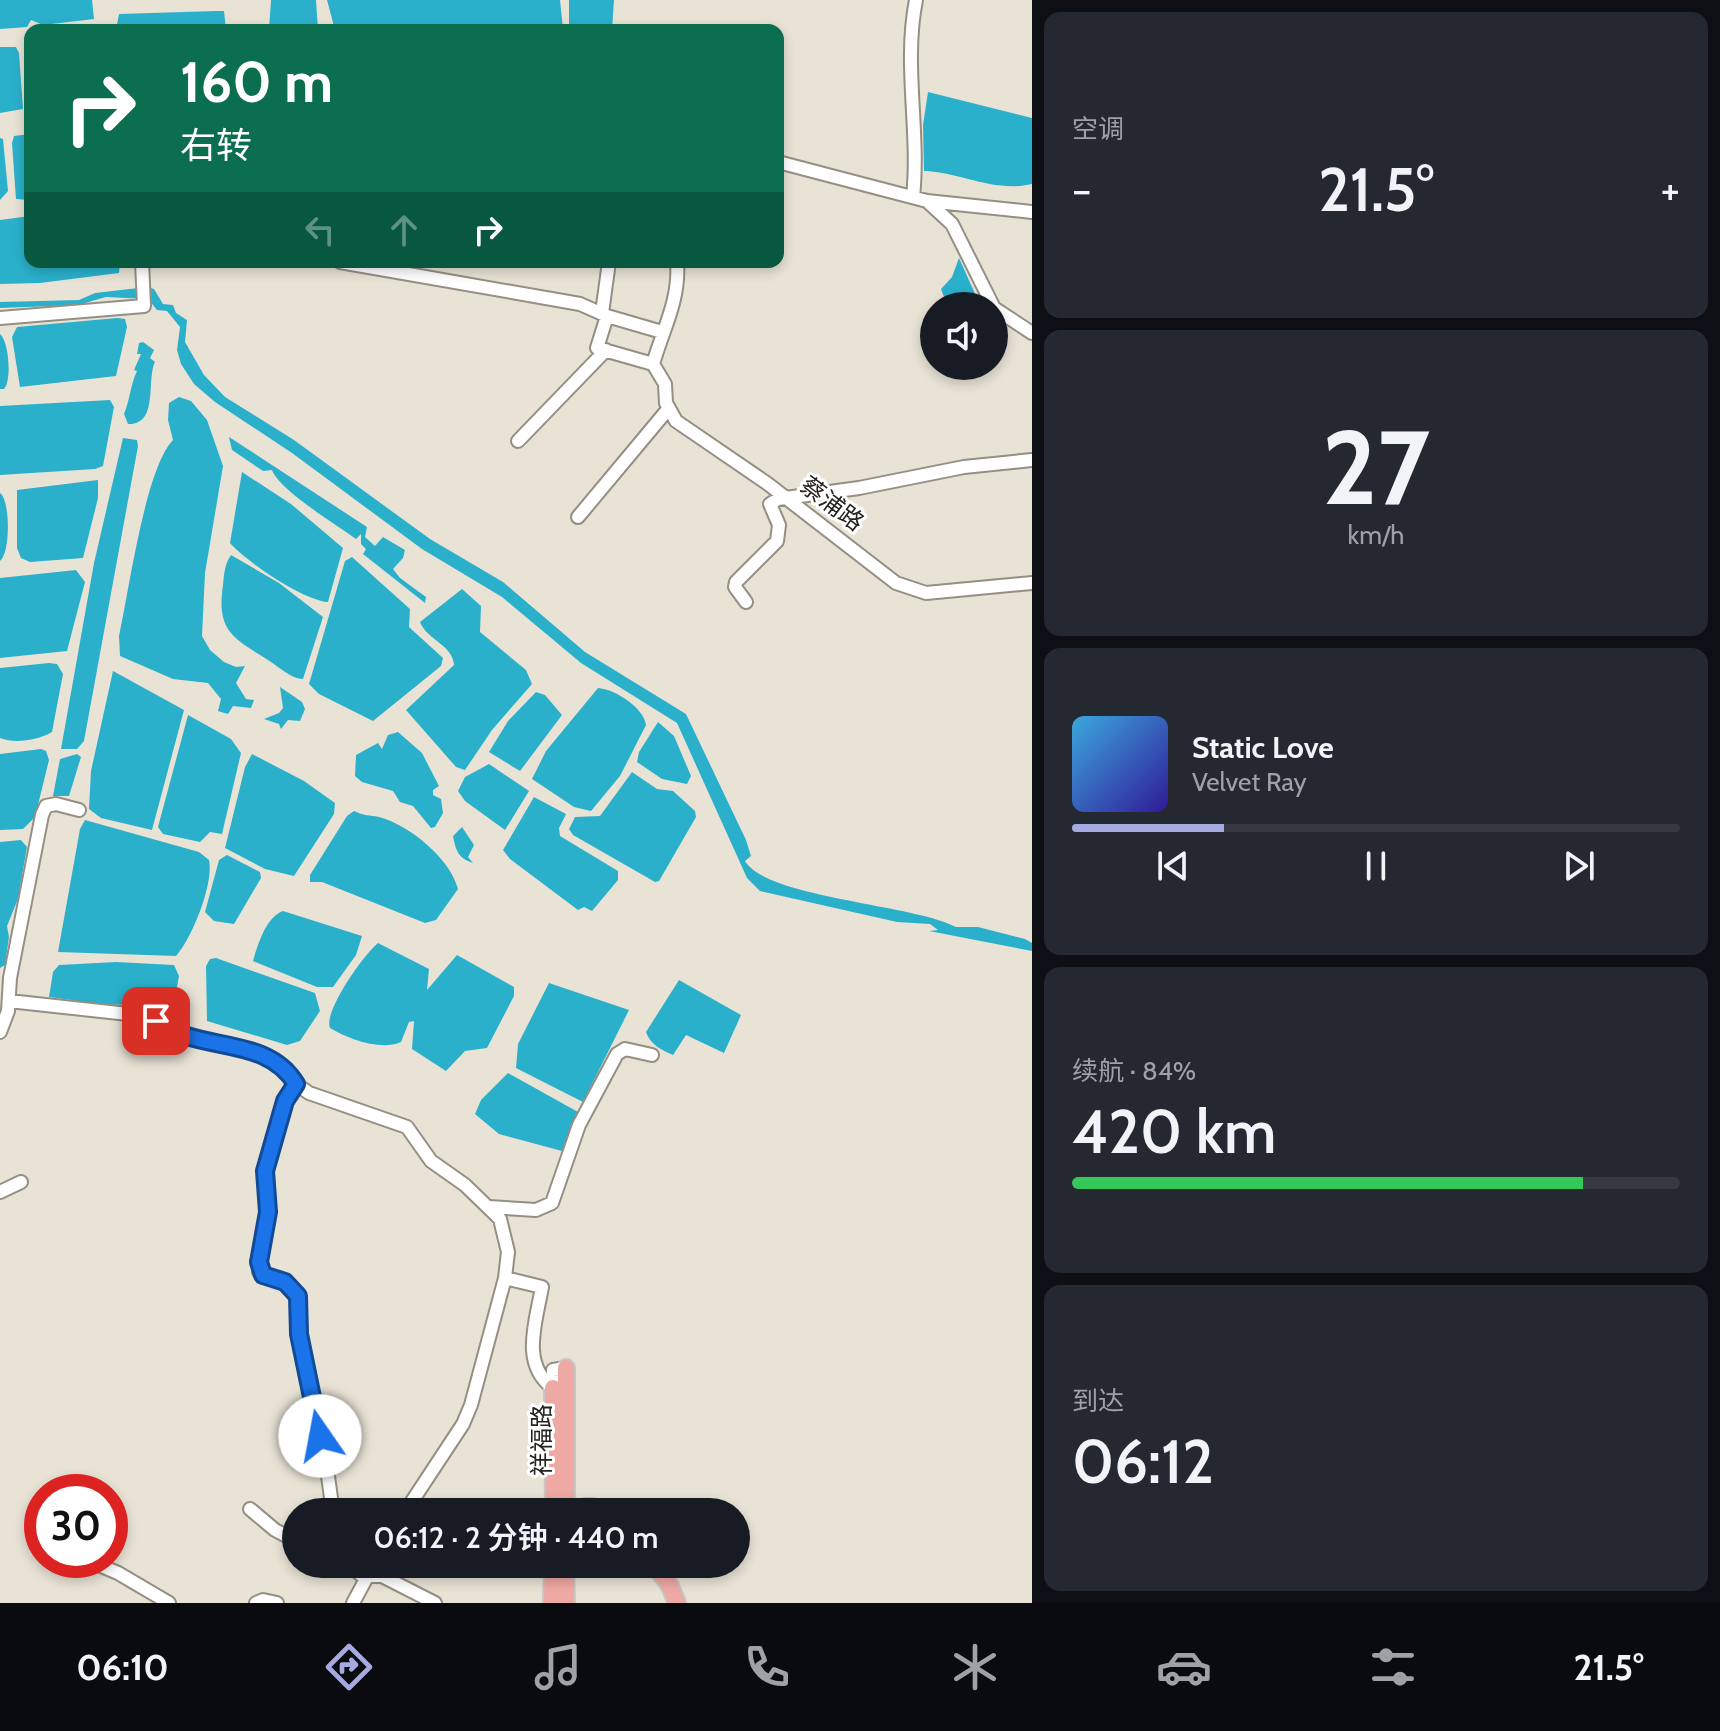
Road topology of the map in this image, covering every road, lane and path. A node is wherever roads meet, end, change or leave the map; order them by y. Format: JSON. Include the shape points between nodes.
{"nodes":[{"id":1,"x":916,"y":0,"type":"edge"},
{"id":2,"x":784,"y":164,"type":"edge"},
{"id":3,"x":913,"y":197,"type":"junction"},
{"id":4,"x":927,"y":201,"type":"junction"},
{"id":5,"x":1032,"y":212,"type":"edge"},
{"id":6,"x":143,"y":268,"type":"edge"},
{"id":7,"x":377,"y":268,"type":"edge"},
{"id":8,"x":608,"y":268,"type":"edge"},
{"id":9,"x":676,"y":268,"type":"edge"},
{"id":10,"x":986,"y":292,"type":"edge"},
{"id":11,"x":604,"y":314,"type":"junction"},
{"id":12,"x":1008,"y":317,"type":"edge"},
{"id":13,"x":0,"y":318,"type":"edge"},
{"id":14,"x":662,"y":332,"type":"junction"},
{"id":15,"x":1032,"y":333,"type":"edge"},
{"id":16,"x":606,"y":350,"type":"junction"},
{"id":17,"x":653,"y":364,"type":"junction"},
{"id":18,"x":669,"y":408,"type":"junction"},
{"id":19,"x":518,"y":441,"type":"dead end"},
{"id":20,"x":1032,"y":460,"type":"edge"},
{"id":21,"x":788,"y":498,"type":"junction"},
{"id":22,"x":578,"y":517,"type":"dead end"},
{"id":23,"x":1032,"y":583,"type":"edge"},
{"id":24,"x":746,"y":602,"type":"dead end"},
{"id":25,"x":79,"y":810,"type":"dead end"},
{"id":26,"x":9,"y":1001,"type":"junction"},
{"id":27,"x":0,"y":1032,"type":"edge"},
{"id":28,"x":652,"y":1055,"type":"dead end"},
{"id":29,"x":296,"y":1084,"type":"junction"},
{"id":30,"x":21,"y":1182,"type":"dead end"},
{"id":31,"x":0,"y":1192,"type":"edge"},
{"id":32,"x":489,"y":1207,"type":"junction"},
{"id":33,"x":505,"y":1278,"type":"junction"},
{"id":34,"x":566,"y":1368,"type":"joint"},
{"id":35,"x":553,"y":1388,"type":"junction"},
{"id":36,"x":331,"y":1498,"type":"edge"},
{"id":37,"x":414,"y":1498,"type":"edge"},
{"id":38,"x":554,"y":1498,"type":"edge"},
{"id":39,"x":569,"y":1498,"type":"edge"},
{"id":40,"x":250,"y":1509,"type":"dead end"},
{"id":41,"x":282,"y":1534,"type":"edge"},
{"id":42,"x":126,"y":1578,"type":"edge"},
{"id":43,"x":366,"y":1578,"type":"edge"},
{"id":44,"x":386,"y":1578,"type":"edge"},
{"id":45,"x":555,"y":1578,"type":"edge"},
{"id":46,"x":560,"y":1578,"type":"edge"},
{"id":47,"x":664,"y":1578,"type":"edge"},
{"id":48,"x":676,"y":1578,"type":"edge"},
{"id":49,"x":169,"y":1603,"type":"edge"},
{"id":50,"x":256,"y":1603,"type":"edge"},
{"id":51,"x":277,"y":1603,"type":"edge"},
{"id":52,"x":353,"y":1603,"type":"edge"},
{"id":53,"x":435,"y":1603,"type":"edge"},
{"id":54,"x":552,"y":1603,"type":"edge"},
{"id":55,"x":566,"y":1603,"type":"edge"},
{"id":56,"x":677,"y":1603,"type":"edge"},
{"id":57,"x":686,"y":1603,"type":"edge"}],
"edges":[{"from":1,"to":3,"type":"street","via":[[910,60],[917,156]]},
{"from":2,"to":3,"type":"street"},
{"from":3,"to":4,"type":"street"},
{"from":4,"to":5,"type":"street"},
{"from":4,"to":10,"type":"street","via":[[952,224]]},
{"from":6,"to":13,"type":"street","via":[[144,306]]},
{"from":7,"to":11,"type":"street","via":[[511,290]]},
{"from":8,"to":11,"type":"street"},
{"from":9,"to":14,"type":"street","via":[[672,314]]},
{"from":11,"to":14,"type":"street"},
{"from":11,"to":16,"type":"street","via":[[597,348]]},
{"from":12,"to":15,"type":"street"},
{"from":14,"to":17,"type":"street"},
{"from":16,"to":17,"type":"street"},
{"from":16,"to":19,"type":"street"},
{"from":17,"to":18,"type":"street","name":"蔡浦路","via":[[665,384]]},
{"from":18,"to":21,"type":"street","name":"蔡浦路","via":[[676,421]]},
{"from":18,"to":22,"type":"street"},
{"from":20,"to":21,"type":"street"},
{"from":21,"to":23,"type":"street","name":"蔡浦路","via":[[896,583],[926,593]]},
{"from":21,"to":24,"type":"street","via":[[770,504],[779,525],[777,541],[736,582]]},
{"from":25,"to":26,"type":"street","via":[[56,804],[46,806],[42,815]]},
{"from":26,"to":27,"type":"street"},
{"from":26,"to":29,"type":"street","via":[[136,1013],[185,1036],[269,1058],[287,1069]]},
{"from":28,"to":32,"type":"street","via":[[625,1049],[617,1054],[579,1125],[552,1203],[536,1210]]},
{"from":29,"to":32,"type":"street","via":[[354,1111],[407,1127],[431,1161]]},
{"from":29,"to":36,"type":"street","via":[[285,1101],[265,1171],[268,1212],[259,1271],[285,1282],[298,1296],[299,1334]]},
{"from":30,"to":31,"type":"street"},
{"from":32,"to":33,"type":"street","via":[[506,1234]]},
{"from":33,"to":35,"type":"street","via":[[542,1287],[532,1342],[534,1365]]},
{"from":33,"to":37,"type":"street","via":[[471,1405]]},
{"from":34,"to":35,"type":"street","via":[[553,1370]]},
{"from":34,"to":39,"type":"main road","name":"祥福路"},
{"from":35,"to":38,"type":"main road","name":"祥福路"},
{"from":40,"to":41,"type":"street"},
{"from":42,"to":49,"type":"street"},
{"from":43,"to":52,"type":"street"},
{"from":44,"to":53,"type":"street"},
{"from":45,"to":54,"type":"main road"},
{"from":46,"to":55,"type":"main road"},
{"from":47,"to":56,"type":"main road"},
{"from":48,"to":57,"type":"main road"},
{"from":50,"to":51,"type":"street"}]}
